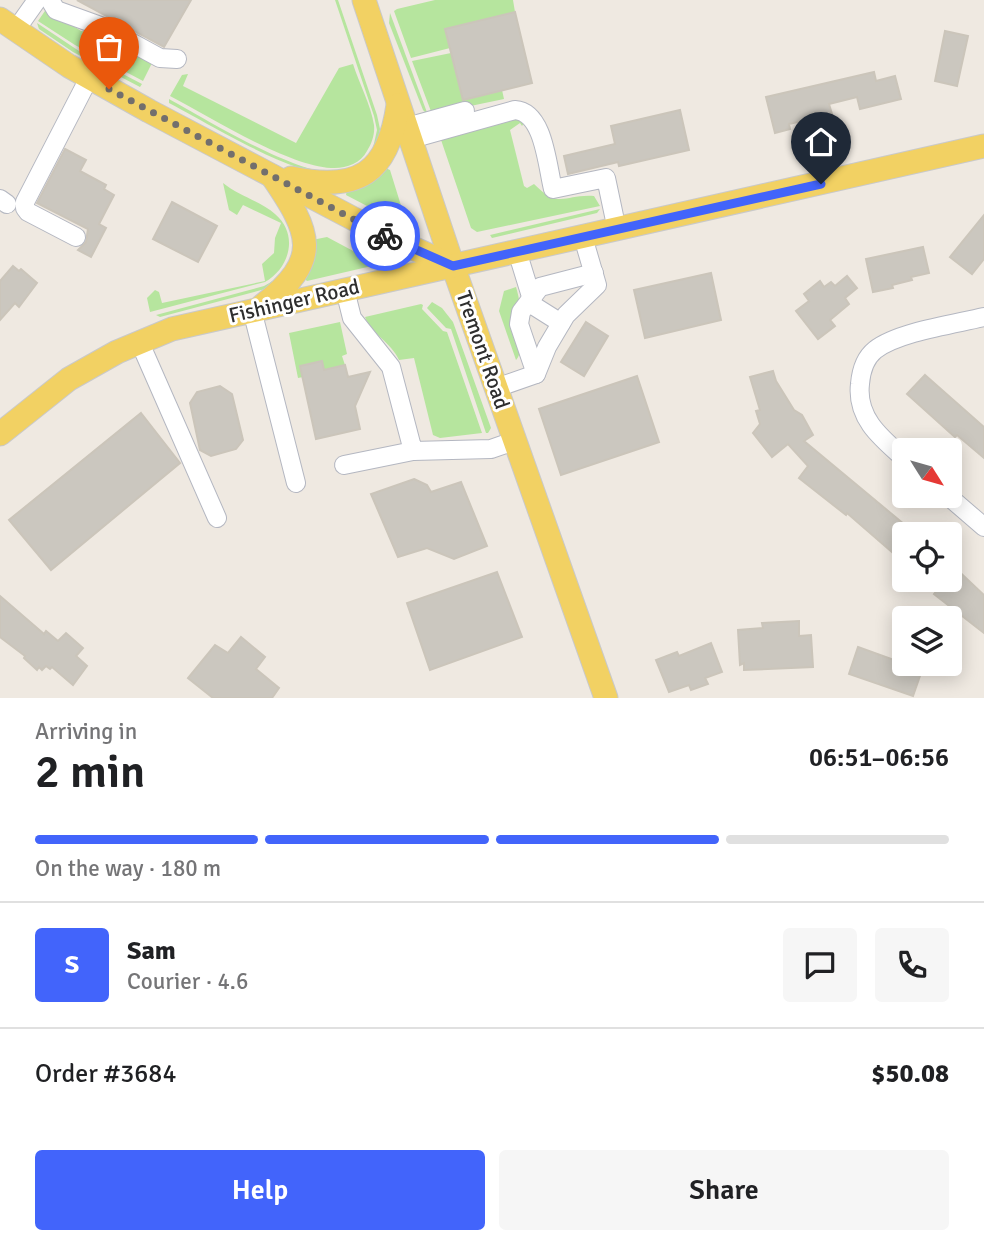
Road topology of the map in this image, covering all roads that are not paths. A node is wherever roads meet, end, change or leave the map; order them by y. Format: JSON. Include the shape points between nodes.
{"nodes":[{"id":1,"x":37,"y":0,"type":"edge"},
{"id":2,"x":50,"y":0,"type":"edge"},
{"id":3,"x":364,"y":0,"type":"edge"},
{"id":4,"x":7,"y":25,"type":"edge"},
{"id":5,"x":177,"y":59,"type":"dead end"},
{"id":6,"x":89,"y":78,"type":"junction"},
{"id":7,"x":398,"y":102,"type":"junction"},
{"id":8,"x":409,"y":133,"type":"junction"},
{"id":9,"x":984,"y":146,"type":"edge"},
{"id":10,"x":270,"y":174,"type":"junction"},
{"id":11,"x":617,"y":230,"type":"junction"},
{"id":12,"x":76,"y":237,"type":"dead end"},
{"id":13,"x":583,"y":237,"type":"junction"},
{"id":14,"x":517,"y":251,"type":"junction"},
{"id":15,"x":453,"y":266,"type":"junction"},
{"id":16,"x":594,"y":273,"type":"junction"},
{"id":17,"x":345,"y":290,"type":"junction"},
{"id":18,"x":530,"y":297,"type":"junction"},
{"id":19,"x":255,"y":310,"type":"junction"},
{"id":20,"x":984,"y":317,"type":"edge"},
{"id":21,"x":564,"y":319,"type":"junction"},
{"id":22,"x":140,"y":343,"type":"junction"},
{"id":23,"x":536,"y":374,"type":"junction"},
{"id":24,"x":496,"y":388,"type":"junction"},
{"id":25,"x":0,"y":434,"type":"edge"},
{"id":26,"x":514,"y":441,"type":"junction"},
{"id":27,"x":892,"y":446,"type":"edge"},
{"id":28,"x":413,"y":451,"type":"junction"},
{"id":29,"x":344,"y":465,"type":"dead end"},
{"id":30,"x":296,"y":483,"type":"dead end"},
{"id":31,"x":962,"y":508,"type":"edge"},
{"id":32,"x":217,"y":518,"type":"dead end"},
{"id":33,"x":984,"y":527,"type":"edge"},
{"id":34,"x":606,"y":698,"type":"edge"}],
"edges":[{"from":1,"to":4,"type":"street"},
{"from":2,"to":5,"type":"street","via":[[56,10],[103,27],[160,58]]},
{"from":3,"to":7,"type":"main road","name":"Tremont Road"},
{"from":4,"to":6,"type":"main road"},
{"from":6,"to":10,"type":"main road"},
{"from":6,"to":12,"type":"street","via":[[25,202],[27,212]]},
{"from":7,"to":8,"type":"main road","name":"Tremont Road"},
{"from":7,"to":10,"type":"main road","via":[[383,155],[360,177],[327,183]]},
{"from":8,"to":11,"type":"street","via":[[510,101],[537,123],[553,188],[606,178]]},
{"from":8,"to":15,"type":"main road","name":"Tremont Road"},
{"from":9,"to":11,"type":"main road","name":"Fishinger Road"},
{"from":10,"to":15,"type":"main road"},
{"from":10,"to":19,"type":"main road","via":[[297,216],[304,255],[291,281]]},
{"from":11,"to":13,"type":"main road","name":"Fishinger Road"},
{"from":13,"to":14,"type":"main road","name":"Fishinger Road"},
{"from":13,"to":16,"type":"street"},
{"from":14,"to":15,"type":"main road","name":"Fishinger Road"},
{"from":14,"to":18,"type":"street"},
{"from":15,"to":17,"type":"main road","name":"Fishinger Road"},
{"from":15,"to":24,"type":"main road","name":"Tremont Road"},
{"from":16,"to":18,"type":"street","via":[[540,287]]},
{"from":16,"to":21,"type":"street","via":[[597,285]]},
{"from":17,"to":19,"type":"main road","name":"Fishinger Road"},
{"from":17,"to":28,"type":"street","via":[[352,318],[391,367]]},
{"from":18,"to":21,"type":"street","via":[[534,306]]},
{"from":18,"to":23,"type":"street","via":[[519,324]]},
{"from":19,"to":22,"type":"main road","name":"Fishinger Road","via":[[172,329]]},
{"from":19,"to":30,"type":"street"},
{"from":20,"to":27,"type":"street","via":[[900,338],[875,350],[866,362],[859,394],[862,410],[870,427]]},
{"from":21,"to":23,"type":"street"},
{"from":22,"to":25,"type":"main road","name":"Fishinger Road","via":[[69,379]]},
{"from":22,"to":32,"type":"street"},
{"from":23,"to":24,"type":"street"},
{"from":24,"to":26,"type":"main road","name":"Tremont Road"},
{"from":26,"to":28,"type":"street","via":[[491,449]]},
{"from":26,"to":34,"type":"main road","name":"Tremont Road"},
{"from":28,"to":29,"type":"street"},
{"from":31,"to":33,"type":"street"}]}
